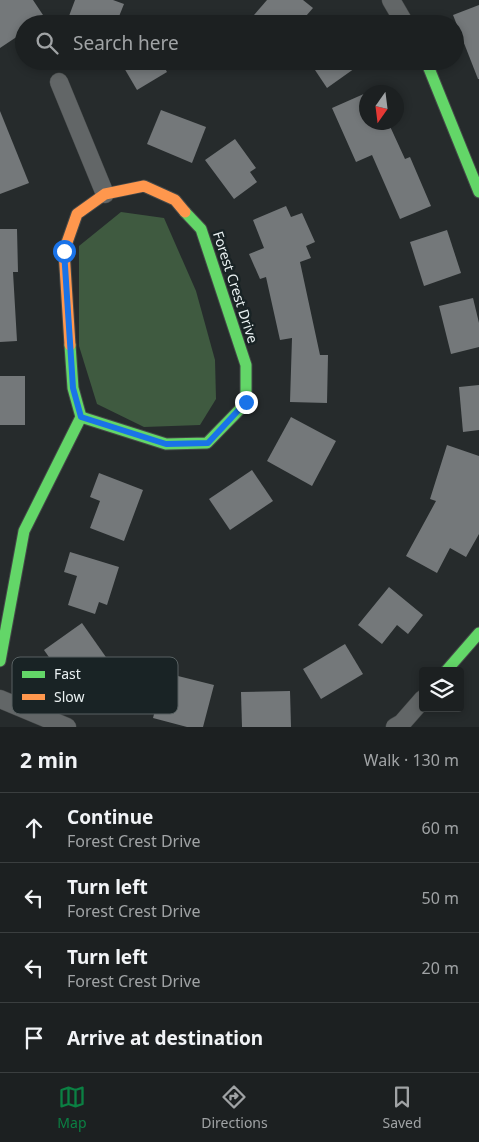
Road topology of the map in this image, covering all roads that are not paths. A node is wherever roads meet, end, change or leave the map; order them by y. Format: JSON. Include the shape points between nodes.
{"nodes":[{"id":1,"x":391,"y":0,"type":"edge"},
{"id":2,"x":400,"y":15,"type":"edge"},
{"id":3,"x":430,"y":70,"type":"edge"},
{"id":4,"x":59,"y":82,"type":"dead end"},
{"id":5,"x":479,"y":192,"type":"edge"},
{"id":6,"x":104,"y":194,"type":"junction"},
{"id":7,"x":81,"y":417,"type":"junction"},
{"id":8,"x":479,"y":633,"type":"edge"},
{"id":9,"x":0,"y":662,"type":"edge"},
{"id":10,"x":449,"y":667,"type":"edge"},
{"id":11,"x":0,"y":699,"type":"edge"},
{"id":12,"x":419,"y":703,"type":"edge"},
{"id":13,"x":12,"y":704,"type":"edge"},
{"id":14,"x":36,"y":714,"type":"edge"},
{"id":15,"x":67,"y":727,"type":"edge"},
{"id":16,"x":396,"y":727,"type":"edge"}],
"edges":[{"from":1,"to":2,"type":"street"},
{"from":3,"to":5,"type":"street"},
{"from":4,"to":6,"type":"street"},
{"from":6,"to":7,"type":"street","name":"Forest Crest Drive","via":[[77,214],[64,251],[73,388]]},
{"from":6,"to":7,"type":"street","name":"Forest Crest Drive","via":[[144,186],[175,200],[201,229],[246,365],[246,402],[208,443],[166,444]]},
{"from":7,"to":9,"type":"street","via":[[24,531]]},
{"from":8,"to":10,"type":"street"},
{"from":11,"to":13,"type":"street"},
{"from":12,"to":16,"type":"street"},
{"from":14,"to":15,"type":"street"}]}
